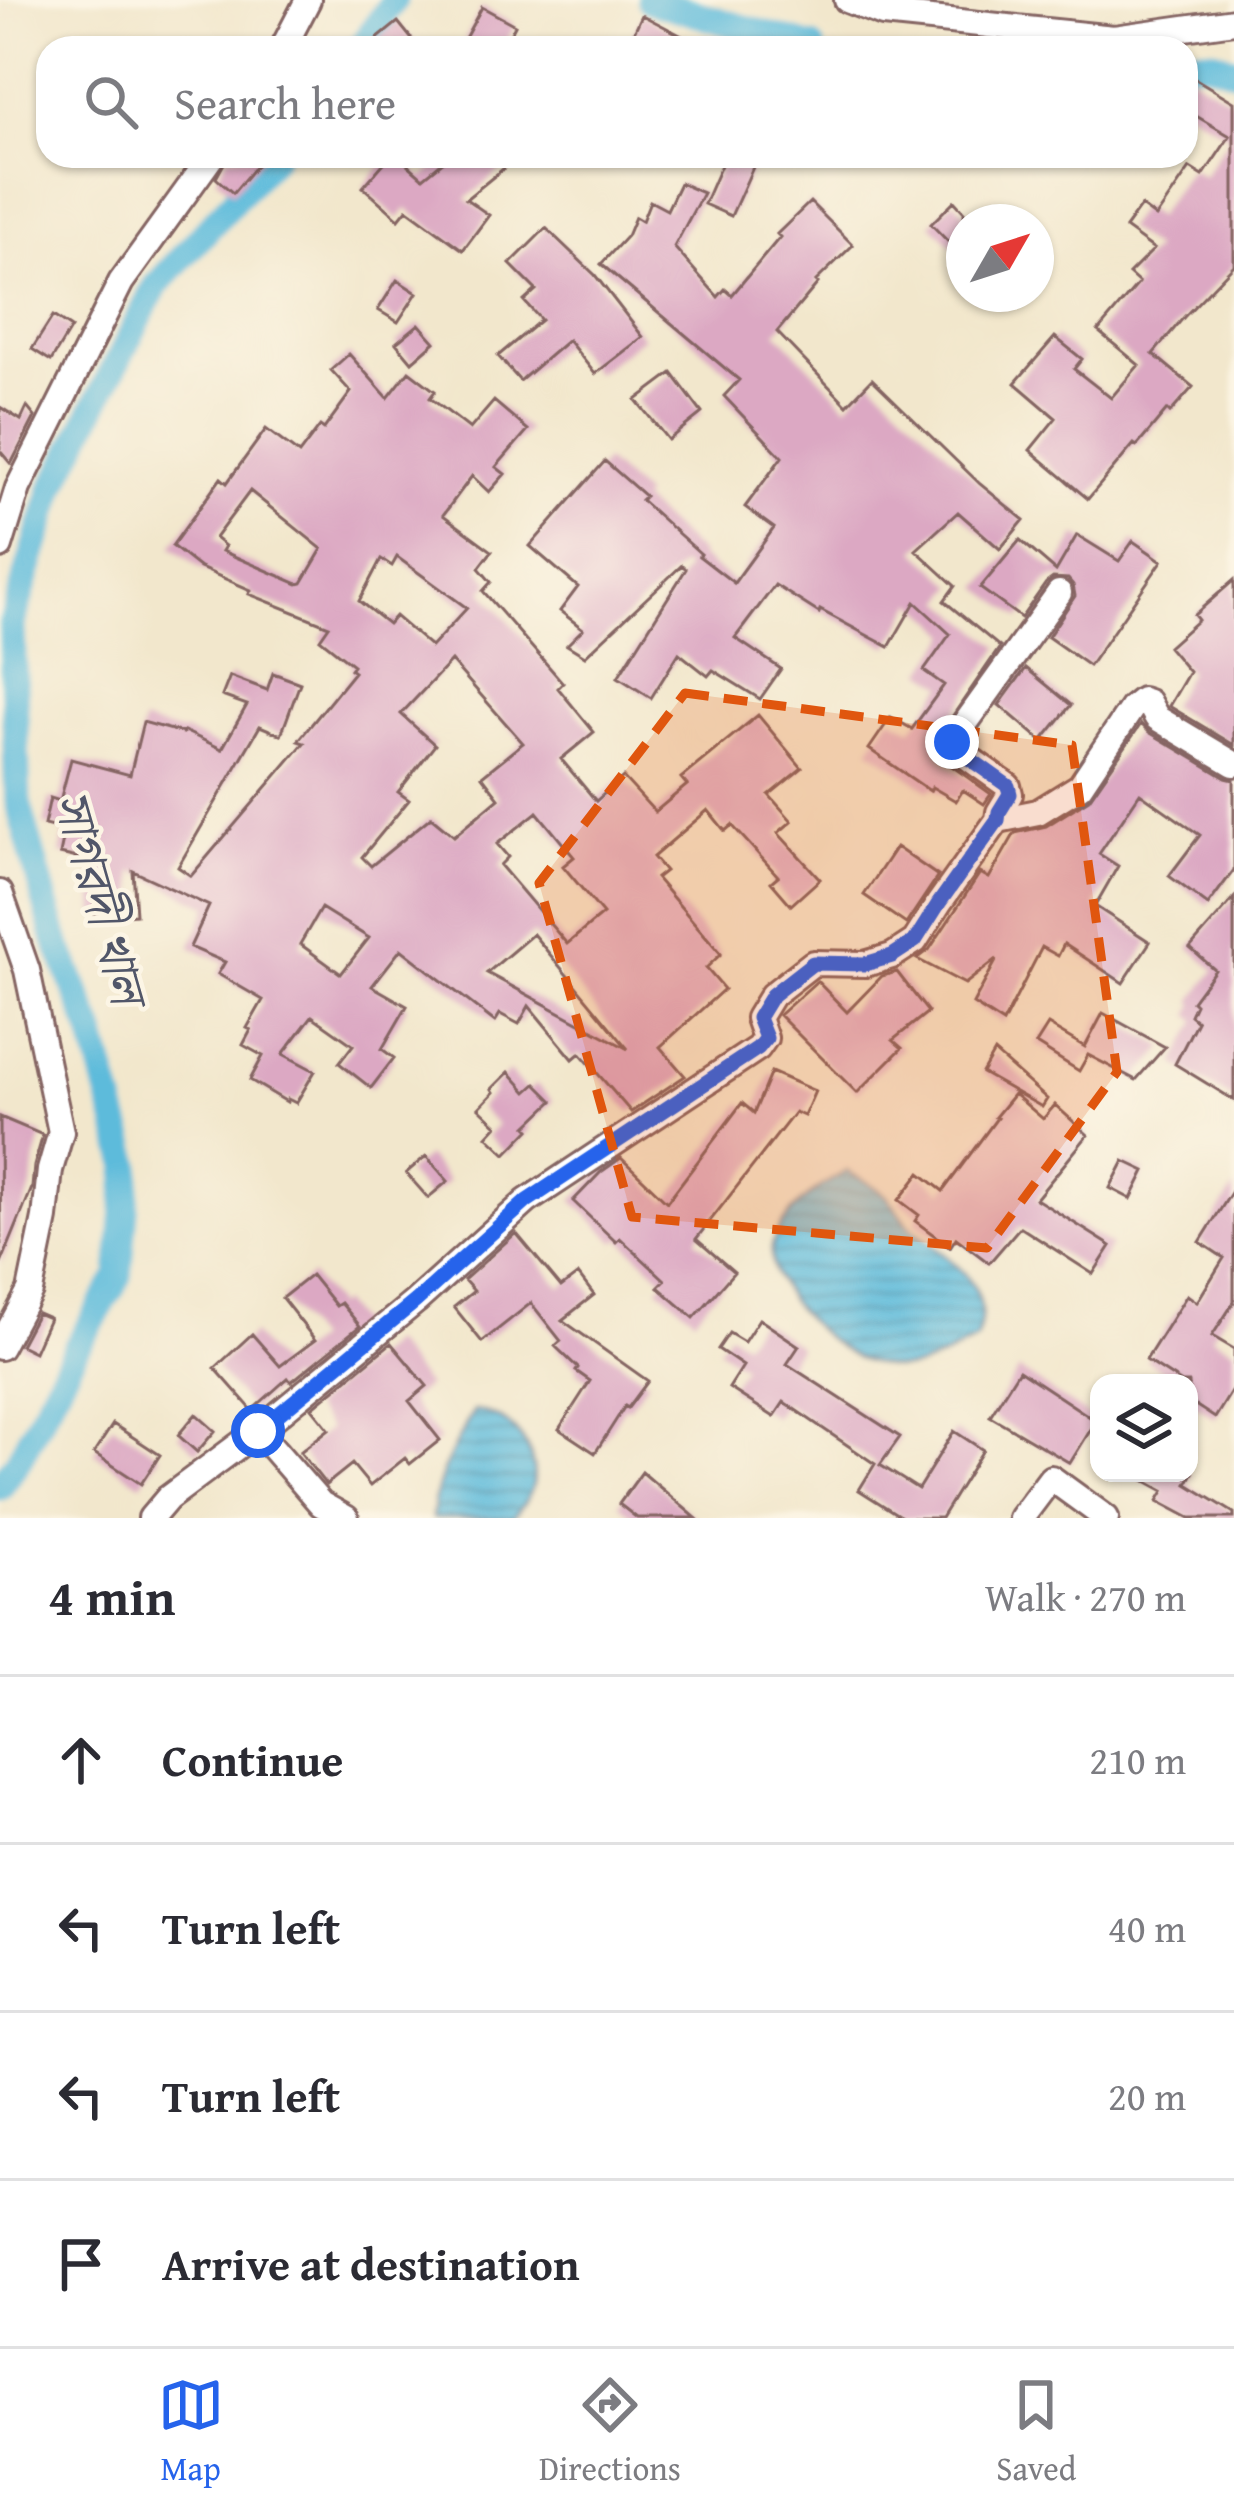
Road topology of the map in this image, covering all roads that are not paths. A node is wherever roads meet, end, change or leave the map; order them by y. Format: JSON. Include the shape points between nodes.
{"nodes":[{"id":1,"x":308,"y":0,"type":"edge"},
{"id":2,"x":847,"y":0,"type":"edge"},
{"id":3,"x":1234,"y":21,"type":"edge"},
{"id":4,"x":289,"y":36,"type":"edge"},
{"id":5,"x":1095,"y":36,"type":"edge"},
{"id":6,"x":1128,"y":36,"type":"edge"},
{"id":7,"x":203,"y":168,"type":"edge"},
{"id":8,"x":0,"y":546,"type":"edge"},
{"id":9,"x":1059,"y":593,"type":"dead end"},
{"id":10,"x":1234,"y":764,"type":"edge"},
{"id":11,"x":998,"y":820,"type":"junction"},
{"id":12,"x":0,"y":893,"type":"edge"},
{"id":13,"x":0,"y":1347,"type":"edge"},
{"id":14,"x":258,"y":1431,"type":"junction"},
{"id":15,"x":151,"y":1518,"type":"edge"},
{"id":16,"x":346,"y":1518,"type":"edge"},
{"id":17,"x":1022,"y":1518,"type":"edge"},
{"id":18,"x":1106,"y":1518,"type":"edge"}],
"edges":[{"from":1,"to":4,"type":"street"},
{"from":2,"to":5,"type":"street","via":[[883,14]]},
{"from":3,"to":6,"type":"street"},
{"from":7,"to":8,"type":"street","via":[[122,282],[19,488]]},
{"from":9,"to":11,"type":"street","via":[[952,742],[1010,789]]},
{"from":10,"to":11,"type":"street","via":[[1157,718],[1142,700],[1080,786],[1039,812]]},
{"from":11,"to":14,"type":"street","via":[[915,941],[865,964],[813,963],[772,995],[758,1018],[766,1038],[758,1048],[527,1201]]},
{"from":12,"to":13,"type":"street","via":[[27,970],[61,1132],[30,1291]]},
{"from":14,"to":15,"type":"street"},
{"from":14,"to":16,"type":"street","via":[[321,1504]]},
{"from":17,"to":18,"type":"street","via":[[1051,1478]]}]}
